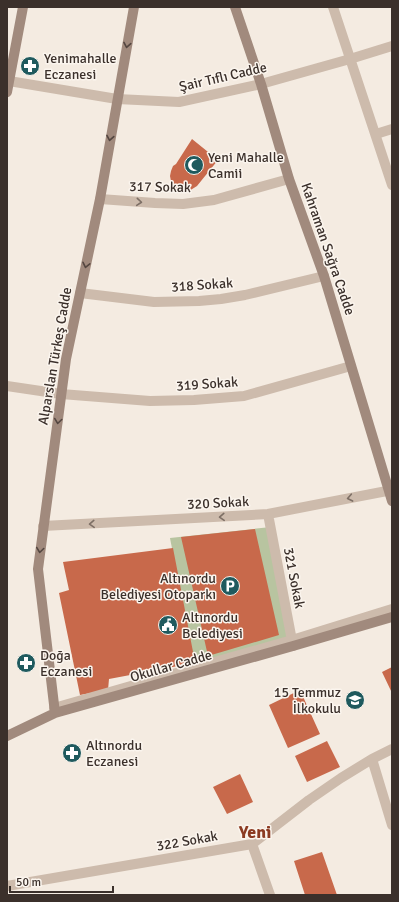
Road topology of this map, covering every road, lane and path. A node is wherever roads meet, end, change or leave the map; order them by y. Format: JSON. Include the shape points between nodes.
{"nodes":[{"id":1,"x":23,"y":7,"type":"edge"},
{"id":2,"x":134,"y":7,"type":"edge"},
{"id":3,"x":235,"y":7,"type":"edge"},
{"id":4,"x":334,"y":7,"type":"edge"},
{"id":5,"x":392,"y":46,"type":"edge"},
{"id":6,"x":350,"y":59,"type":"junction"},
{"id":7,"x":8,"y":81,"type":"edge"},
{"id":8,"x":261,"y":84,"type":"junction"},
{"id":9,"x":7,"y":92,"type":"edge"},
{"id":10,"x":117,"y":99,"type":"junction"},
{"id":11,"x":392,"y":129,"type":"edge"},
{"id":12,"x":376,"y":134,"type":"junction"},
{"id":13,"x":289,"y":178,"type":"junction"},
{"id":14,"x":392,"y":185,"type":"edge"},
{"id":15,"x":100,"y":199,"type":"junction"},
{"id":16,"x":324,"y":276,"type":"junction"},
{"id":17,"x":80,"y":293,"type":"junction"},
{"id":18,"x":351,"y":366,"type":"junction"},
{"id":19,"x":7,"y":386,"type":"edge"},
{"id":20,"x":61,"y":394,"type":"junction"},
{"id":21,"x":390,"y":490,"type":"edge"},
{"id":22,"x":392,"y":501,"type":"edge"},
{"id":23,"x":268,"y":514,"type":"junction"},
{"id":24,"x":43,"y":526,"type":"junction"},
{"id":25,"x":392,"y":609,"type":"edge"},
{"id":26,"x":392,"y":617,"type":"edge"},
{"id":27,"x":292,"y":643,"type":"junction"},
{"id":28,"x":55,"y":710,"type":"junction"},
{"id":29,"x":7,"y":736,"type":"edge"},
{"id":30,"x":392,"y":749,"type":"edge"},
{"id":31,"x":372,"y":759,"type":"junction"},
{"id":32,"x":392,"y":825,"type":"edge"},
{"id":33,"x":252,"y":844,"type":"junction"},
{"id":34,"x":7,"y":886,"type":"edge"},
{"id":35,"x":270,"y":895,"type":"edge"}],
"edges":[{"from":1,"to":7,"type":"street"},
{"from":2,"to":10,"type":"street","name":"Alparslan Türkeş Cadde","one_way":true},
{"from":3,"to":8,"type":"street","name":"Kahraman Sağra Cadde"},
{"from":4,"to":6,"type":"street"},
{"from":5,"to":6,"type":"street","name":"Şair Tıflı Cadde"},
{"from":6,"to":8,"type":"street","name":"Şair Tıflı Cadde"},
{"from":6,"to":12,"type":"street"},
{"from":7,"to":9,"type":"street"},
{"from":7,"to":10,"type":"street","name":"Şair Tıflı Cadde"},
{"from":8,"to":10,"type":"street","name":"Şair Tıflı Cadde","via":[[179,102]]},
{"from":8,"to":13,"type":"street","name":"Kahraman Sağra Cadde"},
{"from":10,"to":15,"type":"street","name":"Alparslan Türkeş Cadde","one_way":true},
{"from":11,"to":12,"type":"street"},
{"from":12,"to":14,"type":"street"},
{"from":15,"to":13,"type":"street","name":"317 Sokak","one_way":true,"via":[[183,204],[214,200]]},
{"from":13,"to":16,"type":"street","name":"Kahraman Sağra Cadde"},
{"from":15,"to":17,"type":"street","name":"Alparslan Türkeş Cadde","one_way":true},
{"from":16,"to":17,"type":"street","name":"318 Sokak","via":[[245,296],[199,301],[154,302]]},
{"from":16,"to":18,"type":"street","name":"Kahraman Sağra Cadde"},
{"from":17,"to":20,"type":"street","name":"Alparslan Türkeş Cadde"},
{"from":18,"to":20,"type":"street","name":"319 Sokak","via":[[244,396],[150,401]]},
{"from":18,"to":21,"type":"street","name":"Kahraman Sağra Cadde"},
{"from":19,"to":20,"type":"street","name":"319 Sokak"},
{"from":20,"to":24,"type":"street","name":"Alparslan Türkeş Cadde","one_way":true},
{"from":21,"to":22,"type":"street","name":"Kahraman Sağra Cadde"},
{"from":21,"to":23,"type":"street","name":"320 Sokak","one_way":true},
{"from":23,"to":24,"type":"street","name":"320 Sokak","one_way":true},
{"from":23,"to":27,"type":"street","name":"321 Sokak"},
{"from":24,"to":28,"type":"street","name":"Alparslan Türkeş Cadde","one_way":true,"via":[[38,569]]},
{"from":25,"to":27,"type":"street"},
{"from":26,"to":27,"type":"street"},
{"from":27,"to":28,"type":"street"},
{"from":28,"to":29,"type":"street"},
{"from":30,"to":31,"type":"street","name":"322 Sokak"},
{"from":31,"to":32,"type":"street"},
{"from":31,"to":33,"type":"street","name":"322 Sokak","via":[[309,800]]},
{"from":33,"to":34,"type":"street","name":"322 Sokak"},
{"from":33,"to":35,"type":"street"}]}
